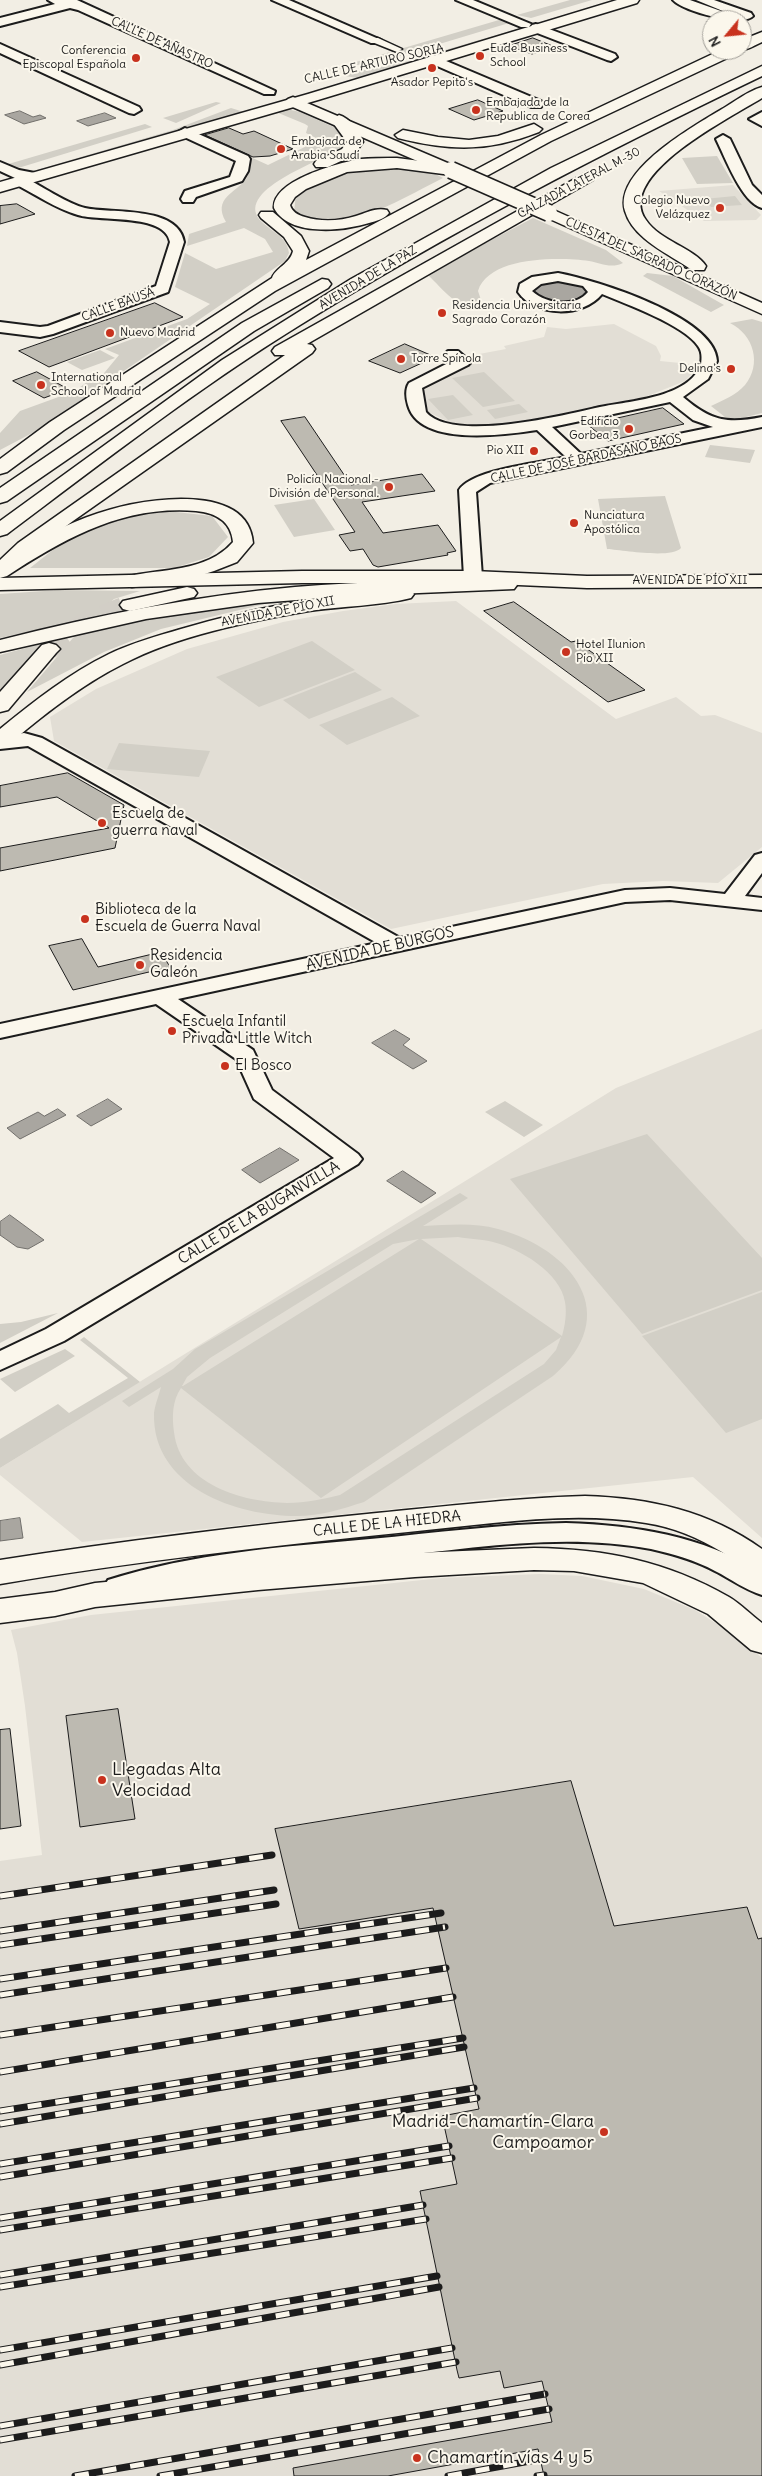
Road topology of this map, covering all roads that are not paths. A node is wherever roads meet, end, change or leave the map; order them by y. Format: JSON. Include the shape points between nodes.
{"nodes":[{"id":1,"x":54,"y":0,"type":"edge"},
{"id":2,"x":84,"y":0,"type":"edge"},
{"id":3,"x":94,"y":0,"type":"edge"},
{"id":4,"x":278,"y":0,"type":"edge"},
{"id":5,"x":462,"y":0,"type":"edge"},
{"id":6,"x":607,"y":0,"type":"edge"},
{"id":7,"x":632,"y":0,"type":"edge"},
{"id":8,"x":679,"y":0,"type":"edge"},
{"id":9,"x":702,"y":0,"type":"edge"},
{"id":10,"x":67,"y":5,"type":"junction"},
{"id":11,"x":0,"y":22,"type":"edge"},
{"id":12,"x":530,"y":26,"type":"junction"},
{"id":13,"x":375,"y":40,"type":"joint"},
{"id":14,"x":0,"y":48,"type":"edge"},
{"id":15,"x":397,"y":49,"type":"dead end"},
{"id":16,"x":762,"y":55,"type":"edge"},
{"id":17,"x":611,"y":57,"type":"dead end"},
{"id":18,"x":702,"y":58,"type":"edge"},
{"id":19,"x":432,"y":59,"type":"junction"},
{"id":20,"x":712,"y":60,"type":"edge"},
{"id":21,"x":762,"y":70,"type":"edge"},
{"id":22,"x":317,"y":80,"type":"dead end"},
{"id":23,"x":362,"y":80,"type":"junction"},
{"id":24,"x":283,"y":90,"type":"junction"},
{"id":25,"x":331,"y":90,"type":"junction"},
{"id":26,"x":762,"y":91,"type":"edge"},
{"id":27,"x":313,"y":96,"type":"junction"},
{"id":28,"x":536,"y":104,"type":"dead end"},
{"id":29,"x":246,"y":105,"type":"junction"},
{"id":30,"x":134,"y":110,"type":"dead end"},
{"id":31,"x":762,"y":116,"type":"edge"},
{"id":32,"x":339,"y":120,"type":"junction"},
{"id":33,"x":762,"y":122,"type":"edge"},
{"id":34,"x":185,"y":132,"type":"junction"},
{"id":35,"x":403,"y":135,"type":"junction"},
{"id":36,"x":546,"y":138,"type":"junction"},
{"id":37,"x":723,"y":139,"type":"dead end"},
{"id":38,"x":654,"y":143,"type":"dead end"},
{"id":39,"x":0,"y":166,"type":"edge"},
{"id":40,"x":458,"y":167,"type":"junction"},
{"id":41,"x":604,"y":168,"type":"dead end"},
{"id":42,"x":478,"y":174,"type":"junction"},
{"id":43,"x":17,"y":177,"type":"edge"},
{"id":44,"x":0,"y":187,"type":"edge"},
{"id":45,"x":188,"y":199,"type":"dead end"},
{"id":46,"x":762,"y":204,"type":"edge"},
{"id":47,"x":555,"y":210,"type":"junction"},
{"id":48,"x":445,"y":214,"type":"dead end"},
{"id":49,"x":698,"y":266,"type":"junction"},
{"id":50,"x":334,"y":277,"type":"dead end"},
{"id":51,"x":588,"y":283,"type":"junction"},
{"id":52,"x":400,"y":285,"type":"junction"},
{"id":53,"x":269,"y":287,"type":"junction"},
{"id":54,"x":762,"y":294,"type":"edge"},
{"id":55,"x":627,"y":300,"type":"junction"},
{"id":56,"x":587,"y":302,"type":"junction"},
{"id":57,"x":762,"y":309,"type":"edge"},
{"id":58,"x":0,"y":327,"type":"edge"},
{"id":59,"x":248,"y":327,"type":"junction"},
{"id":60,"x":453,"y":354,"type":"dead end"},
{"id":61,"x":672,"y":396,"type":"junction"},
{"id":62,"x":702,"y":420,"type":"junction"},
{"id":63,"x":755,"y":423,"type":"edge"},
{"id":64,"x":541,"y":425,"type":"junction"},
{"id":65,"x":57,"y":426,"type":"junction"},
{"id":66,"x":689,"y":438,"type":"junction"},
{"id":67,"x":0,"y":452,"type":"edge"},
{"id":68,"x":579,"y":462,"type":"junction"},
{"id":69,"x":0,"y":468,"type":"edge"},
{"id":70,"x":0,"y":497,"type":"edge"},
{"id":71,"x":0,"y":530,"type":"edge"},
{"id":72,"x":0,"y":545,"type":"edge"},
{"id":73,"x":0,"y":571,"type":"edge"},
{"id":74,"x":473,"y":577,"type":"junction"},
{"id":75,"x":388,"y":578,"type":"junction"},
{"id":76,"x":132,"y":581,"type":"junction"},
{"id":77,"x":762,"y":581,"type":"edge"},
{"id":78,"x":587,"y":582,"type":"junction"},
{"id":79,"x":0,"y":584,"type":"edge"},
{"id":80,"x":507,"y":586,"type":"junction"},
{"id":81,"x":130,"y":605,"type":"tunnel mouth"},
{"id":82,"x":0,"y":646,"type":"edge"},
{"id":83,"x":49,"y":649,"type":"tunnel mouth"},
{"id":84,"x":0,"y":705,"type":"edge"},
{"id":85,"x":0,"y":742,"type":"edge"},
{"id":86,"x":762,"y":859,"type":"edge"},
{"id":87,"x":731,"y":900,"type":"junction"},
{"id":88,"x":762,"y":904,"type":"edge"},
{"id":89,"x":396,"y":945,"type":"junction"},
{"id":90,"x":161,"y":997,"type":"junction"},
{"id":91,"x":0,"y":1031,"type":"edge"},
{"id":92,"x":0,"y":1361,"type":"edge"},
{"id":93,"x":762,"y":1565,"type":"edge"},
{"id":94,"x":0,"y":1572,"type":"edge"},
{"id":95,"x":762,"y":1585,"type":"edge"},
{"id":96,"x":95,"y":1595,"type":"junction"},
{"id":97,"x":0,"y":1612,"type":"edge"},
{"id":98,"x":762,"y":1641,"type":"edge"}],
"edges":[{"from":1,"to":10,"type":"street","name":"CALLE DE AÑASTRO"},
{"from":2,"to":10,"type":"street"},
{"from":3,"to":24,"type":"street","name":"CALLE DE AÑASTRO"},
{"from":4,"to":13,"type":"street"},
{"from":5,"to":12,"type":"street"},
{"from":6,"to":12,"type":"main road","name":"CALLE DE ARTURO SORIA"},
{"from":7,"to":12,"type":"main road","name":"CALLE DE ARTURO SORIA"},
{"from":8,"to":9,"type":"street","via":[[734,20],[747,16]]},
{"from":10,"to":11,"type":"street"},
{"from":10,"to":24,"type":"street","name":"CALLE DE AÑASTRO","via":[[82,7]]},
{"from":12,"to":17,"type":"street"},
{"from":12,"to":19,"type":"main road","name":"CALLE DE ARTURO SORIA"},
{"from":12,"to":23,"type":"main road","name":"CALLE DE ARTURO SORIA","via":[[339,74],[345,79]]},
{"from":13,"to":15,"type":"street"},
{"from":14,"to":30,"type":"street"},
{"from":16,"to":48,"type":"main road","via":[[606,130]]},
{"from":18,"to":35,"type":"main road","via":[[504,140],[473,145],[445,144]]},
{"from":19,"to":23,"type":"main road","name":"CALLE DE ARTURO SORIA"},
{"from":19,"to":28,"type":"street"},
{"from":20,"to":36,"type":"main road"},
{"from":21,"to":71,"type":"main road","name":"AVENIDA DE LA PAZ","via":[[508,198],[380,269],[229,364]]},
{"from":22,"to":25,"type":"main road","via":[[330,84]]},
{"from":23,"to":25,"type":"main road","name":"CALLE DE ARTURO SORIA"},
{"from":24,"to":27,"type":"main road","name":"CALLE DE ARTURO SORIA"},
{"from":24,"to":29,"type":"main road","name":"CALLE DE ARTURO SORIA"},
{"from":24,"to":29,"type":"main road","name":"CALLE DE ARTURO SORIA"},
{"from":24,"to":32,"type":"main road","name":"CUESTA DEL SAGRADO CORAZÓN"},
{"from":25,"to":27,"type":"main road","name":"CALLE DE ARTURO SORIA"},
{"from":26,"to":38,"type":"main road","name":"CALZADA LATERAL M-30"},
{"from":26,"to":49,"type":"main road","via":[[668,152],[646,172],[633,190],[632,206],[638,222]]},
{"from":27,"to":35,"type":"main road","name":"CUESTA DEL SAGRADO CORAZÓN"},
{"from":29,"to":34,"type":"main road","name":"CALLE DE ARTURO SORIA"},
{"from":29,"to":43,"type":"main road","name":"CALLE DE ARTURO SORIA"},
{"from":31,"to":33,"type":"street","via":[[756,119]]},
{"from":32,"to":40,"type":"main road","name":"CUESTA DEL SAGRADO CORAZÓN"},
{"from":32,"to":53,"type":"main road","via":[[354,137],[352,148],[289,180],[266,200],[264,207],[268,215],[297,241],[301,249],[300,256]]},
{"from":34,"to":43,"type":"main road","name":"CALLE DE ARTURO SORIA"},
{"from":34,"to":45,"type":"street","via":[[243,162],[235,180],[190,194]]},
{"from":35,"to":40,"type":"main road","name":"CUESTA DEL SAGRADO CORAZÓN"},
{"from":36,"to":40,"type":"main road","via":[[515,148],[393,208],[355,222],[332,225],[306,223],[282,210],[292,190],[343,167],[394,161]]},
{"from":36,"to":42,"type":"main road"},
{"from":37,"to":46,"type":"street","via":[[746,186]]},
{"from":39,"to":43,"type":"street"},
{"from":40,"to":47,"type":"main road","name":"CUESTA DEL SAGRADO CORAZÓN","bridge":true},
{"from":41,"to":52,"type":"main road","name":"CALZADA LATERAL M-30"},
{"from":42,"to":53,"type":"main road"},
{"from":42,"to":59,"type":"main road","via":[[296,290]]},
{"from":43,"to":44,"type":"main road","name":"CALLE DE ARTURO SORIA"},
{"from":43,"to":58,"type":"street","name":"CALLE BAUSÁ","via":[[81,212],[145,217],[170,229],[177,242],[163,289],[53,329],[40,332]]},
{"from":47,"to":49,"type":"main road","name":"CUESTA DEL SAGRADO CORAZÓN"},
{"from":47,"to":57,"type":"main road","name":"CUESTA DEL SAGRADO CORAZÓN"},
{"from":49,"to":54,"type":"main road","name":"CUESTA DEL SAGRADO CORAZÓN"},
{"from":50,"to":59,"type":"main road","name":"AVENIDA DE LA PAZ"},
{"from":51,"to":55,"type":"street"},
{"from":51,"to":56,"type":"street","via":[[596,292]]},
{"from":51,"to":56,"type":"street","via":[[570,277],[547,277],[525,288],[535,301],[555,306]]},
{"from":52,"to":72,"type":"main road","via":[[227,385]]},
{"from":52,"to":73,"type":"main road","via":[[66,517],[25,547]]},
{"from":53,"to":65,"type":"main road"},
{"from":55,"to":56,"type":"street"},
{"from":55,"to":61,"type":"street","via":[[696,334],[710,353],[710,366],[705,373]]},
{"from":59,"to":70,"type":"main road","name":"AVENIDA DE LA PAZ"},
{"from":60,"to":64,"type":"street","via":[[462,362],[415,386],[421,417],[448,427],[477,431]]},
{"from":61,"to":62,"type":"street"},
{"from":61,"to":64,"type":"street"},
{"from":62,"to":63,"type":"street","via":[[719,425]]},
{"from":62,"to":66,"type":"street","via":[[700,430]]},
{"from":63,"to":66,"type":"street","name":"CALLE DE JOSÉ BARDASANO BAOS"},
{"from":64,"to":68,"type":"street"},
{"from":65,"to":67,"type":"main road"},
{"from":65,"to":69,"type":"main road"},
{"from":66,"to":68,"type":"street","name":"CALLE DE JOSÉ BARDASANO BAOS"},
{"from":68,"to":74,"type":"street","name":"CALLE DE JOSÉ BARDASANO BAOS","via":[[485,480],[468,490]]},
{"from":73,"to":76,"type":"main road","via":[[46,541],[73,528],[128,510],[164,504],[196,505],[226,514],[242,530],[243,543],[230,558],[189,573]]},
{"from":74,"to":75,"type":"main road","name":"AVENIDA DE PÍO XII"},
{"from":74,"to":78,"type":"main road","name":"AVENIDA DE PÍO XII"},
{"from":75,"to":76,"type":"main road","name":"AVENIDA DE PÍO XII"},
{"from":75,"to":81,"type":"main road","name":"AVENIDA DE PÍO XII","via":[[191,592]]},
{"from":76,"to":79,"type":"main road","name":"AVENIDA DE PÍO XII"},
{"from":77,"to":78,"type":"main road","name":"AVENIDA DE PÍO XII"},
{"from":78,"to":80,"type":"main road","name":"AVENIDA DE PÍO XII"},
{"from":80,"to":82,"type":"main road","via":[[336,590],[231,600],[130,615]]},
{"from":80,"to":85,"type":"main road","name":"AVENIDA DE PÍO XII","via":[[361,597],[302,605],[210,626],[110,662],[35,710]]},
{"from":83,"to":84,"type":"main road"},
{"from":85,"to":89,"type":"street","via":[[24,739],[36,742]]},
{"from":86,"to":87,"type":"street"},
{"from":87,"to":88,"type":"street","name":"AVENIDA DE BURGOS"},
{"from":87,"to":89,"type":"street","name":"AVENIDA DE BURGOS","via":[[670,894],[625,896]]},
{"from":89,"to":90,"type":"street","name":"AVENIDA DE BURGOS"},
{"from":90,"to":91,"type":"street","name":"AVENIDA DE BURGOS"},
{"from":90,"to":92,"type":"street","name":"CALLE DE LA BUGANVILLA","via":[[245,1055],[262,1094],[350,1159],[55,1335]]},
{"from":93,"to":94,"type":"main road","name":"CALLE DE LA HIEDRA","via":[[724,1538],[693,1524],[668,1515],[611,1507],[519,1510],[231,1540]]},
{"from":95,"to":96,"type":"street","name":"CALLE DE LA HIEDRA","via":[[718,1561],[658,1542],[598,1534],[526,1535],[215,1564],[150,1577]]},
{"from":96,"to":97,"type":"main road","name":"CALLE DE LA HIEDRA"},
{"from":96,"to":98,"type":"main road","name":"CALLE DE LA HIEDRA","via":[[487,1560],[574,1560],[649,1573],[719,1606]]}]}
